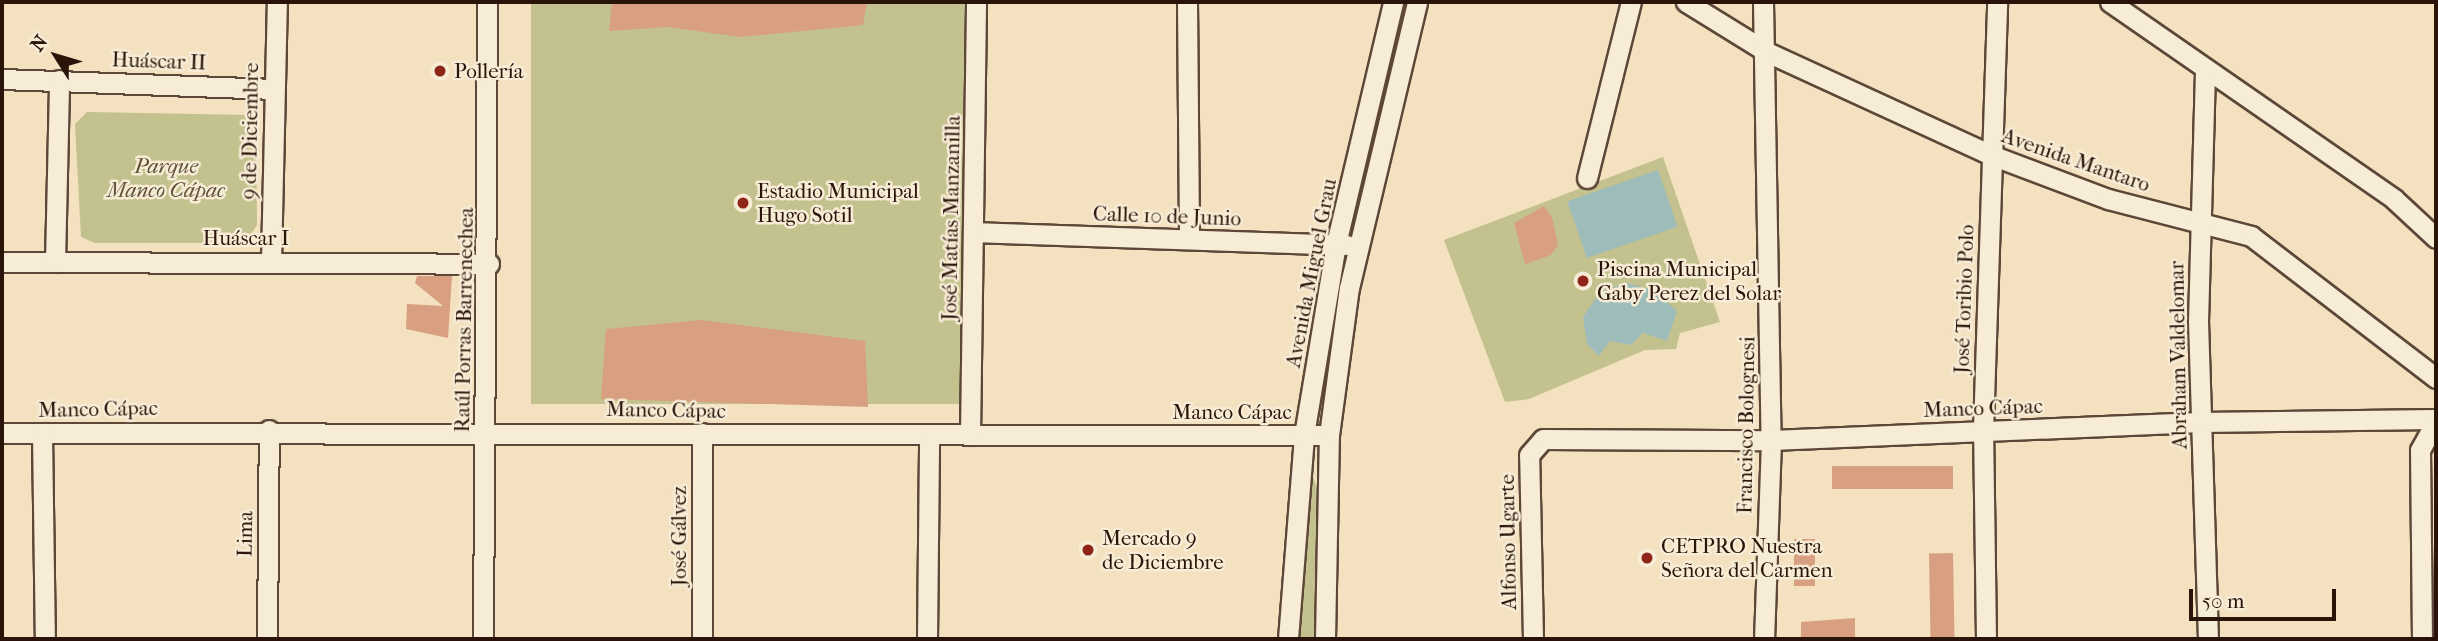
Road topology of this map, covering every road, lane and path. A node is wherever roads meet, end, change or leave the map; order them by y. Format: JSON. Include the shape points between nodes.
{"nodes":[{"id":1,"x":277,"y":2,"type":"edge"},
{"id":2,"x":487,"y":2,"type":"edge"},
{"id":3,"x":976,"y":2,"type":"edge"},
{"id":4,"x":1187,"y":2,"type":"edge"},
{"id":5,"x":1393,"y":2,"type":"edge"},
{"id":6,"x":1417,"y":2,"type":"edge"},
{"id":7,"x":1631,"y":2,"type":"edge"},
{"id":8,"x":1686,"y":2,"type":"edge"},
{"id":9,"x":1763,"y":2,"type":"edge"},
{"id":10,"x":1997,"y":2,"type":"edge"},
{"id":11,"x":2110,"y":2,"type":"edge"},
{"id":12,"x":1768,"y":52,"type":"junction"},
{"id":13,"x":2205,"y":71,"type":"junction"},
{"id":14,"x":2,"y":79,"type":"edge"},
{"id":15,"x":59,"y":80,"type":"junction"},
{"id":16,"x":273,"y":89,"type":"junction"},
{"id":17,"x":1992,"y":155,"type":"junction"},
{"id":18,"x":1587,"y":178,"type":"dead end"},
{"id":19,"x":2200,"y":224,"type":"junction"},
{"id":20,"x":974,"y":232,"type":"junction"},
{"id":21,"x":1189,"y":238,"type":"junction"},
{"id":22,"x":2436,"y":238,"type":"edge"},
{"id":23,"x":1336,"y":244,"type":"junction"},
{"id":24,"x":1358,"y":245,"type":"junction"},
{"id":25,"x":271,"y":261,"type":"junction"},
{"id":26,"x":2,"y":262,"type":"edge"},
{"id":27,"x":55,"y":262,"type":"junction"},
{"id":28,"x":489,"y":264,"type":"junction"},
{"id":29,"x":2436,"y":378,"type":"edge"},
{"id":30,"x":2436,"y":420,"type":"edge"},
{"id":31,"x":2200,"y":422,"type":"junction"},
{"id":32,"x":269,"y":430,"type":"junction"},
{"id":33,"x":485,"y":430,"type":"junction"},
{"id":34,"x":1983,"y":430,"type":"junction"},
{"id":35,"x":2,"y":433,"type":"edge"},
{"id":36,"x":42,"y":433,"type":"junction"},
{"id":37,"x":702,"y":433,"type":"junction"},
{"id":38,"x":929,"y":435,"type":"junction"},
{"id":39,"x":970,"y":435,"type":"junction"},
{"id":40,"x":1304,"y":435,"type":"junction"},
{"id":41,"x":1329,"y":435,"type":"junction"},
{"id":42,"x":1771,"y":440,"type":"junction"},
{"id":43,"x":1533,"y":444,"type":"joint"},
{"id":44,"x":45,"y":639,"type":"edge"},
{"id":45,"x":267,"y":639,"type":"edge"},
{"id":46,"x":483,"y":639,"type":"edge"},
{"id":47,"x":702,"y":639,"type":"edge"},
{"id":48,"x":927,"y":639,"type":"edge"},
{"id":49,"x":1288,"y":639,"type":"edge"},
{"id":50,"x":1325,"y":639,"type":"edge"},
{"id":51,"x":1533,"y":639,"type":"edge"},
{"id":52,"x":1764,"y":639,"type":"edge"},
{"id":53,"x":1986,"y":639,"type":"edge"},
{"id":54,"x":2208,"y":639,"type":"edge"},
{"id":55,"x":2422,"y":639,"type":"edge"}],
"edges":[{"from":1,"to":16,"type":"street","name":"9 de Diciembre"},
{"from":2,"to":28,"type":"street","name":"Raúl Porras Barrenechea"},
{"from":3,"to":20,"type":"street","name":"José Matías Manzanilla"},
{"from":4,"to":21,"type":"street"},
{"from":5,"to":23,"type":"street","name":"Avenida Miguel Grau"},
{"from":6,"to":24,"type":"street","name":"Avenida Miguel Grau"},
{"from":7,"to":18,"type":"street"},
{"from":8,"to":12,"type":"street","name":"Avenida Mantaro"},
{"from":9,"to":12,"type":"street","name":"Francisco Bolognesi"},
{"from":10,"to":17,"type":"street","name":"José Toribio Polo"},
{"from":11,"to":13,"type":"street"},
{"from":12,"to":17,"type":"street","name":"Avenida Mantaro"},
{"from":12,"to":42,"type":"street","name":"Francisco Bolognesi"},
{"from":13,"to":19,"type":"street","name":"Abraham Valdelomar"},
{"from":13,"to":22,"type":"street","via":[[2394,199]]},
{"from":14,"to":15,"type":"street","name":"Huáscar II"},
{"from":15,"to":16,"type":"street","name":"Huáscar II"},
{"from":15,"to":27,"type":"street"},
{"from":16,"to":25,"type":"street","name":"9 de Diciembre"},
{"from":17,"to":19,"type":"street","name":"Avenida Mantaro","via":[[2108,199]]},
{"from":17,"to":34,"type":"street","name":"José Toribio Polo"},
{"from":19,"to":29,"type":"street","name":"Avenida Mantaro","via":[[2251,236]]},
{"from":19,"to":31,"type":"street","name":"Abraham Valdelomar"},
{"from":20,"to":21,"type":"street","name":"Calle 10 de Junio"},
{"from":20,"to":39,"type":"street","name":"José Matías Manzanilla"},
{"from":21,"to":23,"type":"street","name":"Calle 10 de Junio"},
{"from":23,"to":24,"type":"street","name":"Calle 10 de Junio"},
{"from":23,"to":40,"type":"street","name":"Avenida Miguel Grau"},
{"from":24,"to":41,"type":"street","name":"Avenida Miguel Grau"},
{"from":25,"to":27,"type":"street","name":"Huáscar I"},
{"from":25,"to":28,"type":"street","name":"Huáscar I"},
{"from":26,"to":27,"type":"street","name":"Huáscar I"},
{"from":28,"to":33,"type":"street","name":"Raúl Porras Barrenechea"},
{"from":30,"to":31,"type":"street","name":"Manco Cápac"},
{"from":30,"to":55,"type":"street","via":[[2420,450]]},
{"from":31,"to":34,"type":"street","name":"Manco Cápac"},
{"from":31,"to":54,"type":"street","name":"Abraham Valdelomar"},
{"from":32,"to":33,"type":"street","name":"Manco Cápac"},
{"from":32,"to":36,"type":"street","name":"Manco Cápac"},
{"from":32,"to":45,"type":"street","name":"Lima"},
{"from":33,"to":37,"type":"street","name":"Manco Cápac"},
{"from":33,"to":46,"type":"street","name":"Raúl Porras Barrenechea"},
{"from":34,"to":42,"type":"street","name":"Manco Cápac"},
{"from":34,"to":53,"type":"street","name":"José Toribio Polo"},
{"from":35,"to":36,"type":"street","name":"Manco Cápac"},
{"from":36,"to":44,"type":"street"},
{"from":37,"to":38,"type":"street","name":"Manco Cápac"},
{"from":37,"to":47,"type":"street","name":"José Gálvez"},
{"from":38,"to":39,"type":"street","name":"Manco Cápac"},
{"from":38,"to":48,"type":"street"},
{"from":39,"to":40,"type":"street","name":"Manco Cápac"},
{"from":40,"to":41,"type":"street","name":"Manco Cápac"},
{"from":40,"to":49,"type":"street","name":"Avenida Miguel Grau"},
{"from":41,"to":50,"type":"street","name":"Avenida Miguel Grau"},
{"from":42,"to":43,"type":"street","name":"Manco Cápac","via":[[1543,439]]},
{"from":42,"to":52,"type":"street","name":"Francisco Bolognesi"},
{"from":43,"to":51,"type":"street","name":"Alfonso Ugarte","via":[[1529,455]]}]}
